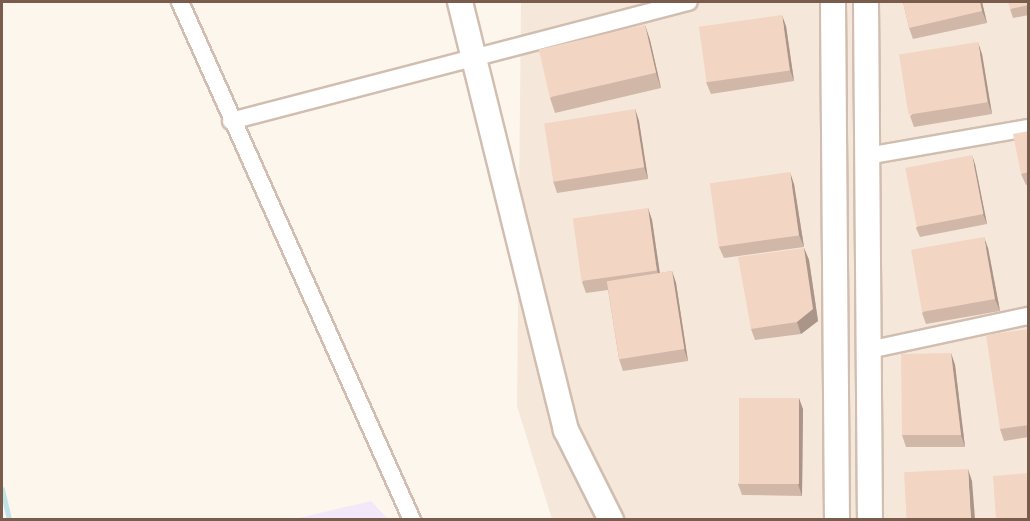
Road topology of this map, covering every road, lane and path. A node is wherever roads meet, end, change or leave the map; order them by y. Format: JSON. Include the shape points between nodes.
{"nodes":[{"id":1,"x":180,"y":2,"type":"edge"},
{"id":2,"x":459,"y":2,"type":"edge"},
{"id":3,"x":689,"y":2,"type":"edge"},
{"id":4,"x":832,"y":2,"type":"edge"},
{"id":5,"x":866,"y":2,"type":"edge"},
{"id":6,"x":473,"y":55,"type":"junction"},
{"id":7,"x":231,"y":121,"type":"junction"},
{"id":8,"x":1029,"y":128,"type":"edge"},
{"id":9,"x":867,"y":156,"type":"junction"},
{"id":10,"x":1029,"y":316,"type":"edge"},
{"id":11,"x":869,"y":350,"type":"junction"},
{"id":12,"x":412,"y":519,"type":"edge"},
{"id":13,"x":610,"y":519,"type":"edge"},
{"id":14,"x":837,"y":519,"type":"edge"},
{"id":15,"x":870,"y":519,"type":"edge"}],
"edges":[{"from":1,"to":7,"type":"street"},
{"from":2,"to":6,"type":"street"},
{"from":3,"to":6,"type":"street"},
{"from":4,"to":14,"type":"street"},
{"from":5,"to":9,"type":"street"},
{"from":6,"to":7,"type":"street"},
{"from":6,"to":13,"type":"street","via":[[566,430]]},
{"from":7,"to":12,"type":"street"},
{"from":8,"to":9,"type":"street"},
{"from":9,"to":11,"type":"street"},
{"from":10,"to":11,"type":"street"},
{"from":11,"to":15,"type":"street"}]}
